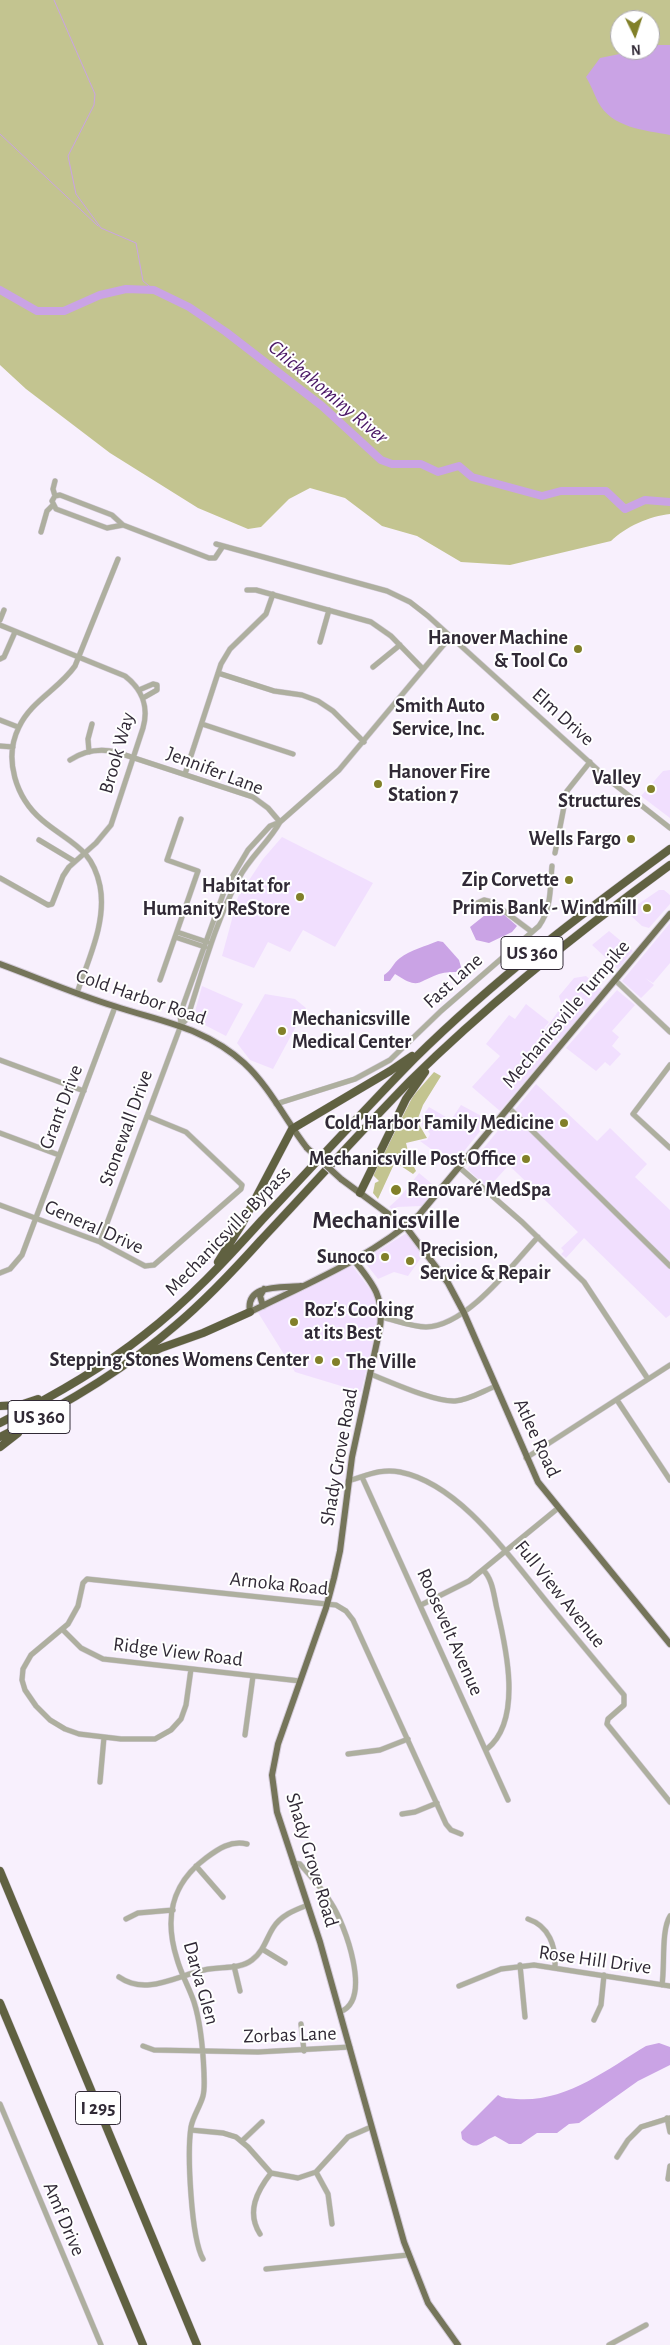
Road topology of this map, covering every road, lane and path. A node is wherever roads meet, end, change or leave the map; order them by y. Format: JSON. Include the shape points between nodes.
{"nodes":[{"id":1,"x":55,"y":481,"type":"dead end"},
{"id":2,"x":54,"y":496,"type":"junction"},
{"id":3,"x":52,"y":506,"type":"junction"},
{"id":4,"x":123,"y":525,"type":"junction"},
{"id":5,"x":41,"y":532,"type":"dead end"},
{"id":6,"x":216,"y":544,"type":"dead end"},
{"id":7,"x":223,"y":546,"type":"junction"},
{"id":8,"x":118,"y":559,"type":"dead end"},
{"id":9,"x":247,"y":590,"type":"dead end"},
{"id":10,"x":273,"y":594,"type":"junction"},
{"id":11,"x":4,"y":610,"type":"dead end"},
{"id":12,"x":329,"y":610,"type":"junction"},
{"id":13,"x":0,"y":620,"type":"edge"},
{"id":14,"x":0,"y":625,"type":"edge"},
{"id":15,"x":15,"y":632,"type":"junction"},
{"id":16,"x":451,"y":636,"type":"junction"},
{"id":17,"x":320,"y":642,"type":"dead end"},
{"id":18,"x":400,"y":645,"type":"junction"},
{"id":19,"x":79,"y":657,"type":"junction"},
{"id":20,"x":0,"y":659,"type":"edge"},
{"id":21,"x":373,"y":667,"type":"dead end"},
{"id":22,"x":423,"y":669,"type":"junction"},
{"id":23,"x":218,"y":673,"type":"junction"},
{"id":24,"x":139,"y":690,"type":"junction"},
{"id":25,"x":143,"y":698,"type":"junction"},
{"id":26,"x":0,"y":720,"type":"edge"},
{"id":27,"x":92,"y":724,"type":"dead end"},
{"id":28,"x":202,"y":724,"type":"junction"},
{"id":29,"x":18,"y":727,"type":"junction"},
{"id":30,"x":364,"y":742,"type":"junction"},
{"id":31,"x":0,"y":746,"type":"edge"},
{"id":32,"x":13,"y":747,"type":"junction"},
{"id":33,"x":89,"y":752,"type":"junction"},
{"id":34,"x":293,"y":754,"type":"dead end"},
{"id":35,"x":134,"y":758,"type":"junction"},
{"id":36,"x":70,"y":760,"type":"dead end"},
{"id":37,"x":590,"y":762,"type":"junction"},
{"id":38,"x":185,"y":774,"type":"junction"},
{"id":39,"x":181,"y":819,"type":"dead end"},
{"id":40,"x":280,"y":822,"type":"junction"},
{"id":41,"x":670,"y":828,"type":"edge"},
{"id":42,"x":39,"y":840,"type":"dead end"},
{"id":43,"x":670,"y":849,"type":"edge"},
{"id":44,"x":86,"y":854,"type":"junction"},
{"id":45,"x":555,"y":854,"type":"dead end"},
{"id":46,"x":74,"y":861,"type":"junction"},
{"id":47,"x":670,"y":865,"type":"edge"},
{"id":48,"x":552,"y":866,"type":"dead end"},
{"id":49,"x":0,"y":878,"type":"edge"},
{"id":50,"x":475,"y":904,"type":"dead end"},
{"id":51,"x":670,"y":914,"type":"edge"},
{"id":52,"x":532,"y":932,"type":"junction"},
{"id":53,"x":176,"y":935,"type":"junction"},
{"id":54,"x":205,"y":944,"type":"junction"},
{"id":55,"x":212,"y":947,"type":"junction"},
{"id":56,"x":0,"y":964,"type":"edge"},
{"id":57,"x":160,"y":980,"type":"dead end"},
{"id":58,"x":615,"y":980,"type":"junction"},
{"id":59,"x":77,"y":993,"type":"junction"},
{"id":60,"x":115,"y":1007,"type":"junction"},
{"id":61,"x":463,"y":1012,"type":"junction"},
{"id":62,"x":181,"y":1025,"type":"junction"},
{"id":63,"x":462,"y":1031,"type":"junction"},
{"id":64,"x":670,"y":1032,"type":"edge"},
{"id":65,"x":0,"y":1060,"type":"edge"},
{"id":66,"x":670,"y":1065,"type":"edge"},
{"id":67,"x":84,"y":1091,"type":"junction"},
{"id":68,"x":276,"y":1104,"type":"junction"},
{"id":69,"x":508,"y":1108,"type":"junction"},
{"id":70,"x":148,"y":1116,"type":"junction"},
{"id":71,"x":292,"y":1128,"type":"junction"},
{"id":72,"x":0,"y":1132,"type":"edge"},
{"id":73,"x":670,"y":1148,"type":"edge"},
{"id":74,"x":59,"y":1155,"type":"junction"},
{"id":75,"x":459,"y":1167,"type":"junction"},
{"id":76,"x":360,"y":1193,"type":"junction"},
{"id":77,"x":0,"y":1205,"type":"edge"},
{"id":78,"x":35,"y":1218,"type":"junction"},
{"id":79,"x":406,"y":1227,"type":"junction"},
{"id":80,"x":538,"y":1237,"type":"junction"},
{"id":81,"x":100,"y":1242,"type":"junction"},
{"id":82,"x":354,"y":1260,"type":"junction"},
{"id":83,"x":670,"y":1266,"type":"edge"},
{"id":84,"x":0,"y":1273,"type":"edge"},
{"id":85,"x":301,"y":1286,"type":"junction"},
{"id":86,"x":266,"y":1289,"type":"junction"},
{"id":87,"x":263,"y":1306,"type":"junction"},
{"id":88,"x":250,"y":1312,"type":"junction"},
{"id":89,"x":464,"y":1313,"type":"junction"},
{"id":90,"x":169,"y":1315,"type":"junction"},
{"id":91,"x":381,"y":1317,"type":"junction"},
{"id":92,"x":120,"y":1353,"type":"junction"},
{"id":93,"x":670,"y":1365,"type":"edge"},
{"id":94,"x":370,"y":1374,"type":"junction"},
{"id":95,"x":648,"y":1380,"type":"junction"},
{"id":96,"x":96,"y":1384,"type":"junction"},
{"id":97,"x":496,"y":1386,"type":"junction"},
{"id":98,"x":78,"y":1396,"type":"junction"},
{"id":99,"x":617,"y":1400,"type":"junction"},
{"id":100,"x":0,"y":1406,"type":"edge"},
{"id":101,"x":0,"y":1424,"type":"edge"},
{"id":102,"x":0,"y":1437,"type":"edge"},
{"id":103,"x":0,"y":1447,"type":"edge"},
{"id":104,"x":526,"y":1458,"type":"junction"},
{"id":105,"x":362,"y":1477,"type":"junction"},
{"id":106,"x":670,"y":1480,"type":"edge"},
{"id":107,"x":348,"y":1481,"type":"junction"},
{"id":108,"x":558,"y":1509,"type":"junction"},
{"id":109,"x":506,"y":1552,"type":"junction"},
{"id":110,"x":483,"y":1570,"type":"junction"},
{"id":111,"x":327,"y":1604,"type":"junction"},
{"id":112,"x":421,"y":1605,"type":"junction"},
{"id":113,"x":63,"y":1630,"type":"junction"},
{"id":114,"x":670,"y":1644,"type":"edge"},
{"id":115,"x":191,"y":1669,"type":"junction"},
{"id":116,"x":253,"y":1676,"type":"junction"},
{"id":117,"x":300,"y":1681,"type":"junction"},
{"id":118,"x":245,"y":1735,"type":"dead end"},
{"id":119,"x":104,"y":1737,"type":"junction"},
{"id":120,"x":408,"y":1739,"type":"junction"},
{"id":121,"x":487,"y":1749,"type":"junction"},
{"id":122,"x":348,"y":1754,"type":"dead end"},
{"id":123,"x":100,"y":1782,"type":"dead end"},
{"id":124,"x":508,"y":1800,"type":"dead end"},
{"id":125,"x":670,"y":1802,"type":"edge"},
{"id":126,"x":437,"y":1803,"type":"junction"},
{"id":127,"x":402,"y":1814,"type":"dead end"},
{"id":128,"x":461,"y":1834,"type":"dead end"},
{"id":129,"x":247,"y":1844,"type":"dead end"},
{"id":130,"x":294,"y":1862,"type":"junction"},
{"id":131,"x":196,"y":1866,"type":"junction"},
{"id":132,"x":0,"y":1871,"type":"edge"},
{"id":133,"x":222,"y":1897,"type":"dead end"},
{"id":134,"x":308,"y":1906,"type":"junction"},
{"id":135,"x":173,"y":1910,"type":"junction"},
{"id":136,"x":670,"y":1916,"type":"edge"},
{"id":137,"x":126,"y":1919,"type":"dead end"},
{"id":138,"x":528,"y":1919,"type":"dead end"},
{"id":139,"x":262,"y":1949,"type":"junction"},
{"id":140,"x":285,"y":1963,"type":"dead end"},
{"id":141,"x":520,"y":1965,"type":"junction"},
{"id":142,"x":234,"y":1966,"type":"junction"},
{"id":143,"x":555,"y":1966,"type":"junction"},
{"id":144,"x":604,"y":1975,"type":"junction"},
{"id":145,"x":184,"y":1976,"type":"junction"},
{"id":146,"x":119,"y":1977,"type":"dead end"},
{"id":147,"x":662,"y":1985,"type":"junction"},
{"id":148,"x":459,"y":1986,"type":"dead end"},
{"id":149,"x":670,"y":1986,"type":"edge"},
{"id":150,"x":240,"y":1990,"type":"dead end"},
{"id":151,"x":0,"y":2004,"type":"edge"},
{"id":152,"x":340,"y":2012,"type":"junction"},
{"id":153,"x":525,"y":2016,"type":"dead end"},
{"id":154,"x":594,"y":2020,"type":"dead end"},
{"id":155,"x":301,"y":2024,"type":"dead end"},
{"id":156,"x":143,"y":2046,"type":"dead end"},
{"id":157,"x":350,"y":2047,"type":"junction"},
{"id":158,"x":202,"y":2051,"type":"junction"},
{"id":159,"x":304,"y":2051,"type":"junction"},
{"id":160,"x":0,"y":2104,"type":"edge"},
{"id":161,"x":669,"y":2118,"type":"edge"},
{"id":162,"x":262,"y":2122,"type":"dead end"},
{"id":163,"x":372,"y":2127,"type":"junction"},
{"id":164,"x":191,"y":2130,"type":"junction"},
{"id":165,"x":670,"y":2132,"type":"edge"},
{"id":166,"x":242,"y":2141,"type":"junction"},
{"id":167,"x":617,"y":2158,"type":"dead end"},
{"id":168,"x":670,"y":2166,"type":"edge"},
{"id":169,"x":316,"y":2172,"type":"junction"},
{"id":170,"x":271,"y":2173,"type":"junction"},
{"id":171,"x":668,"y":2179,"type":"dead end"},
{"id":172,"x":332,"y":2224,"type":"dead end"},
{"id":173,"x":260,"y":2234,"type":"dead end"},
{"id":174,"x":408,"y":2255,"type":"junction"},
{"id":175,"x":203,"y":2259,"type":"dead end"},
{"id":176,"x":266,"y":2269,"type":"dead end"},
{"id":177,"x":646,"y":2325,"type":"dead end"},
{"id":178,"x":101,"y":2345,"type":"edge"},
{"id":179,"x":143,"y":2345,"type":"edge"},
{"id":180,"x":197,"y":2345,"type":"edge"},
{"id":181,"x":458,"y":2345,"type":"edge"},
{"id":182,"x":609,"y":2345,"type":"edge"}],
"edges":[{"from":1,"to":2,"type":"street"},
{"from":2,"to":3,"type":"street"},
{"from":2,"to":4,"type":"street","via":[[60,495],[112,515]]},
{"from":3,"to":4,"type":"street","via":[[107,528]]},
{"from":3,"to":5,"type":"street"},
{"from":4,"to":7,"type":"street","via":[[212,558]]},
{"from":6,"to":7,"type":"street","name":"Elm Drive"},
{"from":7,"to":16,"type":"street","name":"Elm Drive","via":[[386,591],[419,608]]},
{"from":8,"to":19,"type":"street"},
{"from":9,"to":10,"type":"street"},
{"from":10,"to":12,"type":"street"},
{"from":10,"to":23,"type":"street","via":[[266,614],[230,649]]},
{"from":11,"to":13,"type":"street"},
{"from":12,"to":17,"type":"street"},
{"from":12,"to":18,"type":"street","via":[[371,622]]},
{"from":14,"to":15,"type":"street","name":"Brook Way"},
{"from":15,"to":19,"type":"street","name":"Brook Way"},
{"from":15,"to":20,"type":"street","via":[[4,657]]},
{"from":16,"to":22,"type":"street"},
{"from":16,"to":37,"type":"street","name":"Elm Drive"},
{"from":18,"to":21,"type":"street"},
{"from":18,"to":22,"type":"street"},
{"from":19,"to":24,"type":"street","name":"Brook Way","via":[[125,676]]},
{"from":19,"to":29,"type":"street","via":[[65,679],[33,706]]},
{"from":22,"to":30,"type":"street"},
{"from":23,"to":28,"type":"street"},
{"from":23,"to":30,"type":"street","via":[[318,701],[333,711]]},
{"from":24,"to":25,"type":"street","name":"Brook Way"},
{"from":24,"to":25,"type":"street","via":[[157,685],[157,690]]},
{"from":25,"to":35,"type":"street","name":"Brook Way","via":[[145,722]]},
{"from":26,"to":29,"type":"street"},
{"from":27,"to":33,"type":"street"},
{"from":28,"to":34,"type":"street"},
{"from":28,"to":38,"type":"street"},
{"from":29,"to":32,"type":"street"},
{"from":30,"to":40,"type":"street","via":[[328,780]]},
{"from":31,"to":32,"type":"street"},
{"from":32,"to":44,"type":"street","via":[[14,772],[28,805]]},
{"from":33,"to":35,"type":"street","name":"Jennifer Lane","via":[[110,751]]},
{"from":33,"to":36,"type":"street"},
{"from":35,"to":38,"type":"street","name":"Jennifer Lane"},
{"from":35,"to":44,"type":"street","name":"Brook Way","via":[[111,825]]},
{"from":37,"to":41,"type":"street","name":"Elm Drive"},
{"from":37,"to":45,"type":"street","via":[[567,791]]},
{"from":38,"to":40,"type":"street","name":"Jennifer Lane","via":[[253,797]]},
{"from":39,"to":53,"type":"street","via":[[167,860],[198,871]]},
{"from":40,"to":54,"type":"street","via":[[270,826],[239,863],[225,888]]},
{"from":40,"to":55,"type":"street","via":[[240,876],[226,904]]},
{"from":42,"to":46,"type":"street"},
{"from":43,"to":61,"type":"highway","name":"Mechanicsville Bypass","number":"US 360","via":[[552,936]]},
{"from":44,"to":46,"type":"street","name":"Brook Way"},
{"from":44,"to":59,"type":"street","via":[[98,877],[102,905],[100,924]]},
{"from":46,"to":49,"type":"street","via":[[50,905]]},
{"from":47,"to":63,"type":"highway","name":"Mechanicsville Bypass","number":"US 360","via":[[546,957]]},
{"from":48,"to":52,"type":"street","name":"Fast Lane","via":[[548,910]]},
{"from":50,"to":52,"type":"street","via":[[484,900],[492,902]]},
{"from":51,"to":58,"type":"main road","name":"Mechanicsville Turnpike"},
{"from":52,"to":68,"type":"street","name":"Fast Lane","via":[[390,1060],[345,1083]]},
{"from":53,"to":54,"type":"street"},
{"from":53,"to":57,"type":"street"},
{"from":54,"to":55,"type":"street"},
{"from":54,"to":62,"type":"street","via":[[180,1014]]},
{"from":55,"to":62,"type":"street","via":[[187,1019]]},
{"from":56,"to":59,"type":"main road","name":"Cold Harbor Road"},
{"from":58,"to":64,"type":"street"},
{"from":58,"to":69,"type":"main road","name":"Mechanicsville Turnpike"},
{"from":59,"to":60,"type":"main road","name":"Cold Harbor Road"},
{"from":60,"to":62,"type":"main road","name":"Cold Harbor Road"},
{"from":60,"to":67,"type":"street","name":"Grant Drive"},
{"from":61,"to":71,"type":"highway","via":[[390,1071]]},
{"from":61,"to":90,"type":"highway","name":"Mechanicsville Bypass","number":"US 360","via":[[213,1274]]},
{"from":62,"to":68,"type":"main road","name":"Cold Harbor Road","via":[[206,1036],[244,1063]]},
{"from":62,"to":70,"type":"street","name":"Stonewall Drive"},
{"from":63,"to":76,"type":"highway","via":[[410,1093]]},
{"from":63,"to":96,"type":"highway","name":"Mechanicsville Bypass","number":"US 360","via":[[402,1089],[199,1305],[143,1352]]},
{"from":65,"to":67,"type":"street"},
{"from":66,"to":73,"type":"street","via":[[633,1114]]},
{"from":67,"to":74,"type":"street","name":"Grant Drive"},
{"from":68,"to":71,"type":"main road","name":"Cold Harbor Road"},
{"from":69,"to":75,"type":"main road","name":"Mechanicsville Turnpike"},
{"from":69,"to":83,"type":"street"},
{"from":70,"to":81,"type":"street","name":"Stonewall Drive"},
{"from":70,"to":81,"type":"street","name":"General Drive","via":[[186,1132],[242,1183],[242,1188],[160,1261],[148,1267]]},
{"from":71,"to":76,"type":"main road","name":"Cold Harbor Road","bridge":true,"via":[[341,1180]]},
{"from":71,"to":90,"type":"highway","via":[[222,1256]]},
{"from":72,"to":74,"type":"street"},
{"from":74,"to":78,"type":"street","name":"Grant Drive"},
{"from":75,"to":79,"type":"main road","name":"Mechanicsville Turnpike"},
{"from":75,"to":80,"type":"street"},
{"from":76,"to":79,"type":"main road","name":"Cold Harbor Road"},
{"from":77,"to":78,"type":"street","name":"General Drive"},
{"from":78,"to":81,"type":"street","name":"General Drive"},
{"from":78,"to":84,"type":"street","name":"Grant Drive","via":[[18,1260],[10,1269]]},
{"from":79,"to":82,"type":"main road","name":"Mechanicsville Turnpike"},
{"from":79,"to":89,"type":"main road","name":"Atlee Road","via":[[448,1283]]},
{"from":80,"to":89,"type":"street"},
{"from":80,"to":95,"type":"street","via":[[592,1293]]},
{"from":82,"to":85,"type":"main road","name":"Mechanicsville Turnpike"},
{"from":82,"to":91,"type":"main road","name":"Shady Grove Road","via":[[375,1289]]},
{"from":85,"to":86,"type":"main road"},
{"from":85,"to":87,"type":"main road","name":"Mechanicsville Turnpike"},
{"from":86,"to":87,"type":"main road","via":[[260,1296]]},
{"from":86,"to":88,"type":"main road","via":[[253,1294]]},
{"from":87,"to":88,"type":"main road","name":"Mechanicsville Turnpike"},
{"from":88,"to":96,"type":"highway","via":[[161,1348]]},
{"from":89,"to":91,"type":"street","via":[[428,1327]]},
{"from":89,"to":97,"type":"main road","name":"Atlee Road"},
{"from":90,"to":92,"type":"highway","name":"Mechanicsville Bypass","number":"US 360"},
{"from":91,"to":94,"type":"main road","name":"Shady Grove Road"},
{"from":92,"to":100,"type":"highway","via":[[39,1399],[20,1405]]},
{"from":92,"to":101,"type":"highway","name":"Mechanicsville Bypass","number":"US 360"},
{"from":93,"to":95,"type":"street"},
{"from":94,"to":97,"type":"street","via":[[453,1401]]},
{"from":94,"to":107,"type":"main road","name":"Shady Grove Road"},
{"from":95,"to":99,"type":"street"},
{"from":96,"to":98,"type":"highway","number":"US 360"},
{"from":97,"to":104,"type":"main road","name":"Atlee Road"},
{"from":98,"to":102,"type":"highway","number":"US 360"},
{"from":98,"to":103,"type":"highway"},
{"from":99,"to":104,"type":"street"},
{"from":99,"to":106,"type":"street"},
{"from":104,"to":108,"type":"main road","name":"Atlee Road","via":[[538,1482]]},
{"from":105,"to":107,"type":"street","name":"Full View Avenue"},
{"from":105,"to":109,"type":"street","name":"Full View Avenue","via":[[392,1470],[406,1473],[436,1488],[470,1512]]},
{"from":105,"to":112,"type":"street","name":"Roosevelt Avenue"},
{"from":107,"to":111,"type":"main road","name":"Shady Grove Road","via":[[340,1551]]},
{"from":108,"to":109,"type":"street"},
{"from":108,"to":114,"type":"main road","name":"Atlee Road"},
{"from":109,"to":110,"type":"street"},
{"from":109,"to":125,"type":"street","name":"Full View Avenue","via":[[624,1695],[624,1705],[608,1719],[607,1724]]},
{"from":110,"to":112,"type":"street","via":[[461,1586]]},
{"from":110,"to":121,"type":"street","via":[[494,1594],[509,1677],[502,1725],[497,1739]]},
{"from":111,"to":113,"type":"street","name":"Arnoka Road","via":[[86,1579],[78,1606]]},
{"from":111,"to":117,"type":"main road","name":"Shady Grove Road"},
{"from":111,"to":120,"type":"street","name":"Arnoka Road","via":[[342,1608],[354,1620]]},
{"from":112,"to":121,"type":"street","name":"Roosevelt Avenue"},
{"from":113,"to":115,"type":"street","name":"Ridge View Road","via":[[81,1648],[103,1659]]},
{"from":113,"to":119,"type":"street","via":[[28,1659],[21,1674],[23,1686],[36,1706],[56,1724],[70,1731]]},
{"from":115,"to":116,"type":"street","name":"Ridge View Road"},
{"from":115,"to":119,"type":"street","via":[[184,1712],[171,1730],[148,1740]]},
{"from":116,"to":117,"type":"street","name":"Ridge View Road"},
{"from":116,"to":118,"type":"street"},
{"from":117,"to":130,"type":"main road","name":"Shady Grove Road","via":[[278,1744],[272,1775],[276,1812]]},
{"from":119,"to":123,"type":"street"},
{"from":120,"to":122,"type":"street","via":[[380,1750]]},
{"from":120,"to":126,"type":"street","name":"Arnoka Road"},
{"from":121,"to":124,"type":"street","name":"Roosevelt Avenue"},
{"from":126,"to":127,"type":"street"},
{"from":126,"to":128,"type":"street","name":"Arnoka Road","via":[[448,1827]]},
{"from":129,"to":131,"type":"street","name":"Darva Glen","via":[[229,1844]]},
{"from":130,"to":134,"type":"main road","name":"Shady Grove Road"},
{"from":130,"to":152,"type":"street","via":[[300,1864],[331,1903],[347,1937],[355,1994],[349,2007]]},
{"from":131,"to":133,"type":"street"},
{"from":131,"to":135,"type":"street","name":"Darva Glen","via":[[179,1886]]},
{"from":132,"to":180,"type":"highway","number":"I 295"},
{"from":134,"to":139,"type":"street","via":[[281,1919]]},
{"from":134,"to":152,"type":"main road","name":"Shady Grove Road"},
{"from":135,"to":137,"type":"street","via":[[138,1914]]},
{"from":135,"to":145,"type":"street","name":"Darva Glen","via":[[174,1948]]},
{"from":136,"to":147,"type":"street","via":[[664,1931]]},
{"from":138,"to":143,"type":"street","via":[[546,1931],[554,1947]]},
{"from":139,"to":140,"type":"street"},
{"from":139,"to":142,"type":"street","via":[[248,1963]]},
{"from":141,"to":143,"type":"street","name":"Rose Hill Drive"},
{"from":141,"to":148,"type":"street","name":"Rose Hill Drive","via":[[491,1971]]},
{"from":141,"to":153,"type":"street"},
{"from":142,"to":145,"type":"street"},
{"from":142,"to":150,"type":"street"},
{"from":143,"to":144,"type":"street","name":"Rose Hill Drive"},
{"from":144,"to":147,"type":"street","name":"Rose Hill Drive"},
{"from":144,"to":154,"type":"street","via":[[601,2005]]},
{"from":145,"to":146,"type":"street","via":[[151,1984],[130,1984]]},
{"from":145,"to":158,"type":"street","name":"Darva Glen","via":[[196,2008]]},
{"from":147,"to":149,"type":"street","name":"Rose Hill Drive"},
{"from":151,"to":179,"type":"highway","number":"I 295"},
{"from":152,"to":157,"type":"main road","name":"Shady Grove Road"},
{"from":155,"to":159,"type":"street"},
{"from":156,"to":158,"type":"street","name":"Zorbas Lane","via":[[154,2050]]},
{"from":157,"to":159,"type":"street","name":"Zorbas Lane"},
{"from":157,"to":163,"type":"main road","name":"Shady Grove Road"},
{"from":158,"to":159,"type":"street","name":"Zorbas Lane"},
{"from":158,"to":164,"type":"street","name":"Darva Glen","via":[[204,2091]]},
{"from":160,"to":178,"type":"street","name":"Amf Drive"},
{"from":161,"to":165,"type":"street"},
{"from":161,"to":167,"type":"street","via":[[641,2127]]},
{"from":162,"to":166,"type":"street"},
{"from":163,"to":169,"type":"street","via":[[348,2137]]},
{"from":163,"to":174,"type":"main road","name":"Shady Grove Road"},
{"from":164,"to":166,"type":"street","via":[[223,2133]]},
{"from":164,"to":175,"type":"street","name":"Darva Glen","via":[[191,2186],[197,2243]]},
{"from":166,"to":170,"type":"street"},
{"from":168,"to":171,"type":"street"},
{"from":169,"to":170,"type":"street","via":[[298,2178]]},
{"from":169,"to":172,"type":"street","via":[[328,2194]]},
{"from":170,"to":173,"type":"street","via":[[254,2202],[253,2217]]},
{"from":174,"to":176,"type":"street"},
{"from":174,"to":181,"type":"main road","name":"Shady Grove Road","via":[[428,2302]]},
{"from":177,"to":182,"type":"street"}]}
